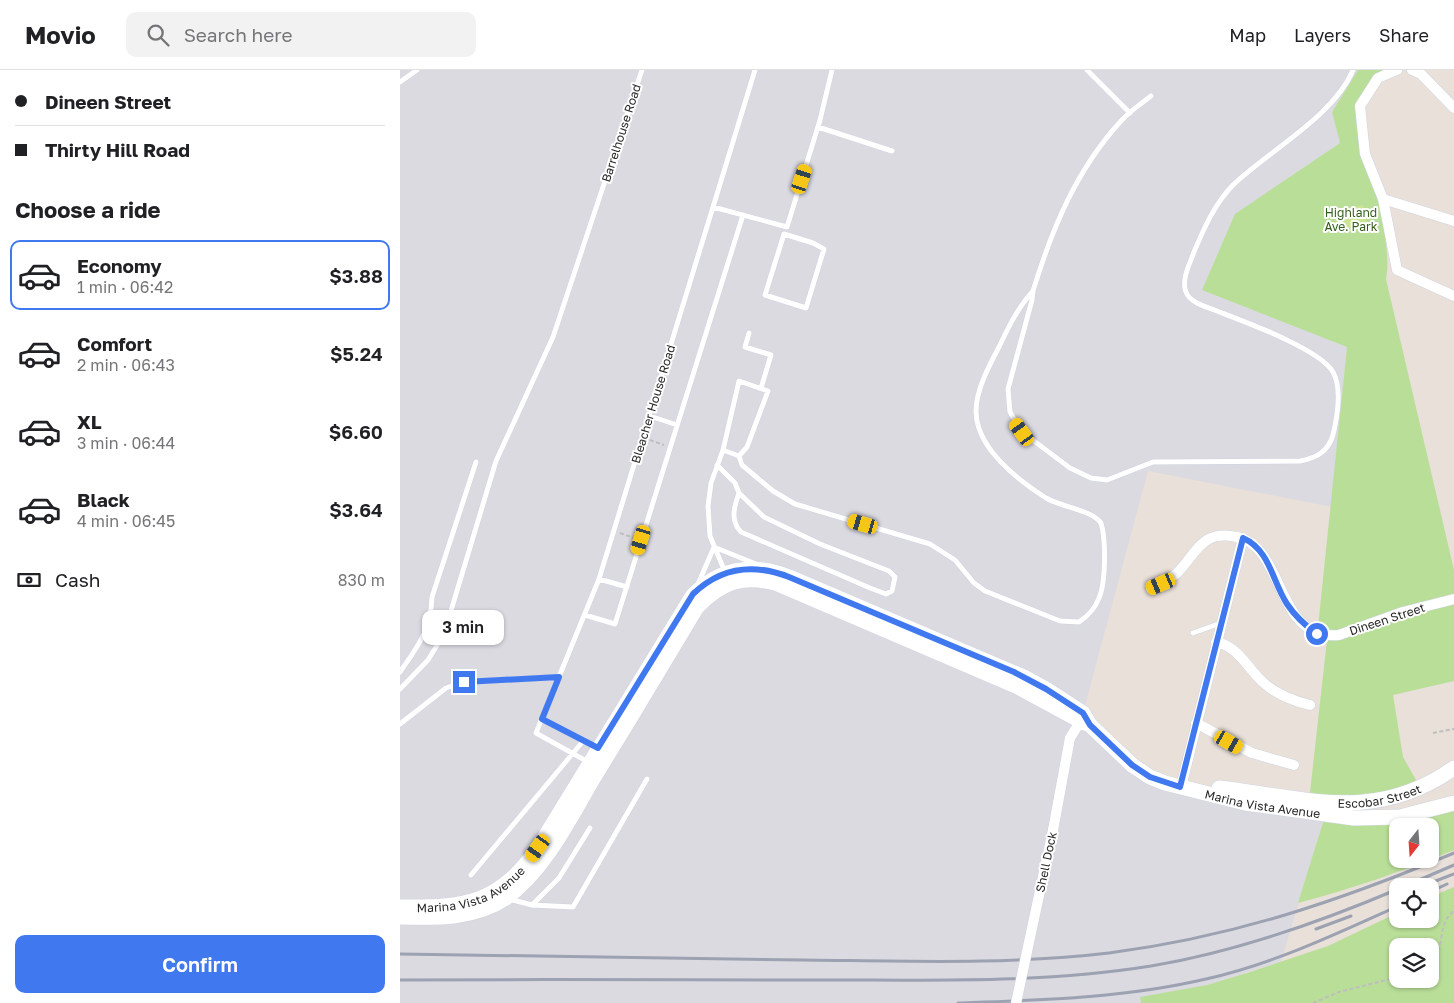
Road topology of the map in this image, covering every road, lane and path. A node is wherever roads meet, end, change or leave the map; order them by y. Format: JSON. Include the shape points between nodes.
{"nodes":[{"id":1,"x":417,"y":70,"type":"edge"},
{"id":2,"x":642,"y":70,"type":"edge"},
{"id":3,"x":755,"y":70,"type":"edge"},
{"id":4,"x":832,"y":70,"type":"edge"},
{"id":5,"x":1087,"y":70,"type":"edge"},
{"id":6,"x":1353,"y":70,"type":"edge"},
{"id":7,"x":1397,"y":70,"type":"edge"},
{"id":8,"x":1412,"y":70,"type":"edge"},
{"id":9,"x":400,"y":82,"type":"edge"},
{"id":10,"x":1151,"y":96,"type":"dead end"},
{"id":11,"x":1454,"y":108,"type":"edge"},
{"id":12,"x":1130,"y":114,"type":"junction"},
{"id":13,"x":818,"y":127,"type":"junction"},
{"id":14,"x":892,"y":151,"type":"dead end"},
{"id":15,"x":1383,"y":199,"type":"junction"},
{"id":16,"x":713,"y":207,"type":"junction"},
{"id":17,"x":743,"y":215,"type":"junction"},
{"id":18,"x":1454,"y":222,"type":"edge"},
{"id":19,"x":784,"y":234,"type":"joint"},
{"id":20,"x":1032,"y":291,"type":"junction"},
{"id":21,"x":1454,"y":296,"type":"edge"},
{"id":22,"x":749,"y":333,"type":"dead end"},
{"id":23,"x":761,"y":388,"type":"junction"},
{"id":24,"x":650,"y":416,"type":"junction"},
{"id":25,"x":677,"y":425,"type":"junction"},
{"id":26,"x":652,"y":440,"type":"dead end"},
{"id":27,"x":664,"y":445,"type":"dead end"},
{"id":28,"x":723,"y":450,"type":"junction"},
{"id":29,"x":740,"y":456,"type":"junction"},
{"id":30,"x":476,"y":462,"type":"dead end"},
{"id":31,"x":717,"y":465,"type":"junction"},
{"id":32,"x":739,"y":494,"type":"junction"},
{"id":33,"x":620,"y":533,"type":"dead end"},
{"id":34,"x":636,"y":538,"type":"dead end"},
{"id":35,"x":1243,"y":538,"type":"junction"},
{"id":36,"x":714,"y":547,"type":"junction"},
{"id":37,"x":775,"y":572,"type":"junction"},
{"id":38,"x":727,"y":577,"type":"junction"},
{"id":39,"x":599,"y":579,"type":"junction"},
{"id":40,"x":624,"y":586,"type":"junction"},
{"id":41,"x":1151,"y":588,"type":"dead end"},
{"id":42,"x":693,"y":594,"type":"junction"},
{"id":43,"x":1454,"y":599,"type":"edge"},
{"id":44,"x":585,"y":615,"type":"junction"},
{"id":45,"x":1221,"y":623,"type":"junction"},
{"id":46,"x":1192,"y":633,"type":"dead end"},
{"id":47,"x":1216,"y":642,"type":"junction"},
{"id":48,"x":400,"y":672,"type":"edge"},
{"id":49,"x":559,"y":677,"type":"junction"},
{"id":50,"x":400,"y":689,"type":"edge"},
{"id":51,"x":1310,"y":705,"type":"dead end"},
{"id":52,"x":542,"y":719,"type":"junction"},
{"id":53,"x":1196,"y":723,"type":"junction"},
{"id":54,"x":400,"y":724,"type":"edge"},
{"id":55,"x":1085,"y":724,"type":"junction"},
{"id":56,"x":1454,"y":729,"type":"edge"},
{"id":57,"x":1433,"y":734,"type":"dead end"},
{"id":58,"x":584,"y":740,"type":"junction"},
{"id":59,"x":603,"y":751,"type":"junction"},
{"id":60,"x":573,"y":754,"type":"junction"},
{"id":61,"x":1294,"y":765,"type":"dead end"},
{"id":62,"x":594,"y":766,"type":"junction"},
{"id":63,"x":1449,"y":772,"type":"edge"},
{"id":64,"x":648,"y":779,"type":"dead end"},
{"id":65,"x":1180,"y":787,"type":"junction"},
{"id":66,"x":1454,"y":803,"type":"edge"},
{"id":67,"x":1419,"y":813,"type":"junction"},
{"id":68,"x":590,"y":828,"type":"dead end"},
{"id":69,"x":471,"y":875,"type":"dead end"},
{"id":70,"x":501,"y":895,"type":"junction"},
{"id":71,"x":532,"y":905,"type":"junction"},
{"id":72,"x":400,"y":906,"type":"edge"},
{"id":73,"x":1454,"y":910,"type":"edge"},
{"id":74,"x":400,"y":917,"type":"edge"},
{"id":75,"x":1439,"y":949,"type":"edge"},
{"id":76,"x":1389,"y":979,"type":"edge"},
{"id":77,"x":1016,"y":1003,"type":"edge"},
{"id":78,"x":1313,"y":1003,"type":"edge"}],
"edges":[{"from":1,"to":9,"type":"lane"},
{"from":2,"to":50,"type":"lane","name":"Barrelhouse Road","via":[[553,337],[496,461],[444,634],[428,660]]},
{"from":3,"to":16,"type":"lane","name":"Bleacher House Road"},
{"from":4,"to":13,"type":"lane"},
{"from":5,"to":12,"type":"lane"},
{"from":6,"to":20,"type":"lane","via":[[1323,111],[1235,183],[1218,203],[1199,240],[1184,283],[1187,295],[1197,303],[1270,333],[1310,352],[1330,366],[1337,386],[1336,416],[1331,440],[1320,454],[1300,461],[1276,463],[1153,462],[1107,480],[1092,478],[1070,468],[1022,432],[1010,412],[1008,389]]},
{"from":7,"to":15,"type":"street","via":[[1378,78],[1360,106],[1365,154]]},
{"from":8,"to":11,"type":"street","via":[[1421,74]]},
{"from":10,"to":12,"type":"lane"},
{"from":12,"to":20,"type":"lane","via":[[1098,151],[1067,197]]},
{"from":13,"to":14,"type":"lane"},
{"from":13,"to":17,"type":"lane","via":[[787,227]]},
{"from":15,"to":18,"type":"street"},
{"from":15,"to":21,"type":"street","via":[[1397,270]]},
{"from":16,"to":17,"type":"lane"},
{"from":16,"to":24,"type":"lane","name":"Bleacher House Road"},
{"from":17,"to":25,"type":"lane"},
{"from":19,"to":19,"type":"lane","via":[[764,295],[806,308],[824,249]]},
{"from":20,"to":29,"type":"lane","via":[[995,354],[981,390],[977,417],[989,447],[1003,465],[1046,497],[1101,522],[1104,542],[1101,591],[1093,610],[1079,622],[1060,621],[985,591],[955,560],[930,544],[795,504],[742,465]]},
{"from":22,"to":23,"type":"lane","via":[[745,347],[771,355]]},
{"from":23,"to":28,"type":"lane","via":[[739,381]]},
{"from":23,"to":29,"type":"lane","via":[[768,391]]},
{"from":24,"to":25,"type":"lane"},
{"from":24,"to":39,"type":"lane","name":"Bleacher House Road"},
{"from":25,"to":40,"type":"lane"},
{"from":26,"to":27,"type":"path"},
{"from":28,"to":29,"type":"lane"},
{"from":28,"to":31,"type":"lane"},
{"from":30,"to":48,"type":"lane","via":[[432,598],[431,617],[425,634]]},
{"from":31,"to":32,"type":"lane","via":[[735,483]]},
{"from":31,"to":36,"type":"lane","via":[[708,506],[708,529]]},
{"from":32,"to":32,"type":"lane","via":[[734,515],[741,532],[870,588],[886,594],[892,591],[895,577],[889,571],[789,530],[764,517]]},
{"from":33,"to":34,"type":"path"},
{"from":35,"to":41,"type":"street","via":[[1228,535],[1207,539],[1199,544],[1174,575]]},
{"from":35,"to":43,"type":"street","name":"Dineen Street","via":[[1262,552],[1287,604],[1317,634],[1339,635],[1402,612]]},
{"from":35,"to":45,"type":"street"},
{"from":36,"to":37,"type":"lane"},
{"from":36,"to":38,"type":"lane"},
{"from":36,"to":42,"type":"lane"},
{"from":37,"to":38,"type":"main road","name":"Marina Vista Avenue","via":[[754,568]]},
{"from":37,"to":55,"type":"main road","name":"Marina Vista Avenue","via":[[1026,678],[1083,713]]},
{"from":38,"to":42,"type":"main road","name":"Marina Vista Avenue","via":[[711,580]]},
{"from":38,"to":55,"type":"main road","name":"Marina Vista Avenue","via":[[778,584],[1038,696]]},
{"from":38,"to":59,"type":"main road","name":"Marina Vista Avenue","via":[[698,607]]},
{"from":39,"to":40,"type":"lane"},
{"from":39,"to":44,"type":"lane","name":"Bleacher House Road"},
{"from":40,"to":44,"type":"lane","via":[[616,624]]},
{"from":42,"to":59,"type":"main road","name":"Marina Vista Avenue"},
{"from":44,"to":49,"type":"lane","name":"Bleacher House Road"},
{"from":45,"to":46,"type":"lane"},
{"from":45,"to":47,"type":"street"},
{"from":47,"to":51,"type":"street","via":[[1233,647],[1265,684],[1280,694]]},
{"from":47,"to":53,"type":"street"},
{"from":49,"to":52,"type":"lane","name":"Bleacher House Road"},
{"from":49,"to":54,"type":"lane","via":[[464,682],[446,688]]},
{"from":52,"to":58,"type":"lane"},
{"from":52,"to":60,"type":"lane","name":"Bleacher House Road","via":[[536,733]]},
{"from":53,"to":61,"type":"street","via":[[1252,753]]},
{"from":53,"to":65,"type":"street"},
{"from":55,"to":65,"type":"main road","name":"Marina Vista Avenue","via":[[1150,777]]},
{"from":55,"to":77,"type":"street","name":"Shell Dock","bridge":true,"via":[[1070,738]]},
{"from":56,"to":57,"type":"path"},
{"from":58,"to":59,"type":"lane"},
{"from":58,"to":60,"type":"lane"},
{"from":59,"to":62,"type":"main road","name":"Marina Vista Avenue"},
{"from":60,"to":62,"type":"lane"},
{"from":60,"to":69,"type":"lane"},
{"from":62,"to":70,"type":"main road","name":"Marina Vista Avenue","via":[[536,870]]},
{"from":63,"to":65,"type":"main road","name":"Escobar Street","via":[[1400,796],[1358,804]]},
{"from":63,"to":67,"type":"main road","via":[[1422,790],[1416,798]]},
{"from":64,"to":71,"type":"lane","via":[[573,907]]},
{"from":65,"to":67,"type":"main road","name":"Marina Vista Avenue","via":[[1245,802],[1354,818],[1376,819]]},
{"from":66,"to":67,"type":"main road","name":"Marina Vista Avenue"},
{"from":68,"to":71,"type":"lane","via":[[559,878]]},
{"from":70,"to":71,"type":"lane"},
{"from":70,"to":72,"type":"main road","name":"Marina Vista Avenue","via":[[461,905]]},
{"from":70,"to":74,"type":"main road","name":"Marina Vista Avenue","via":[[487,908],[464,915]]},
{"from":73,"to":75,"type":"path","via":[[1446,920]]},
{"from":76,"to":78,"type":"path","via":[[1339,992]]}]}
